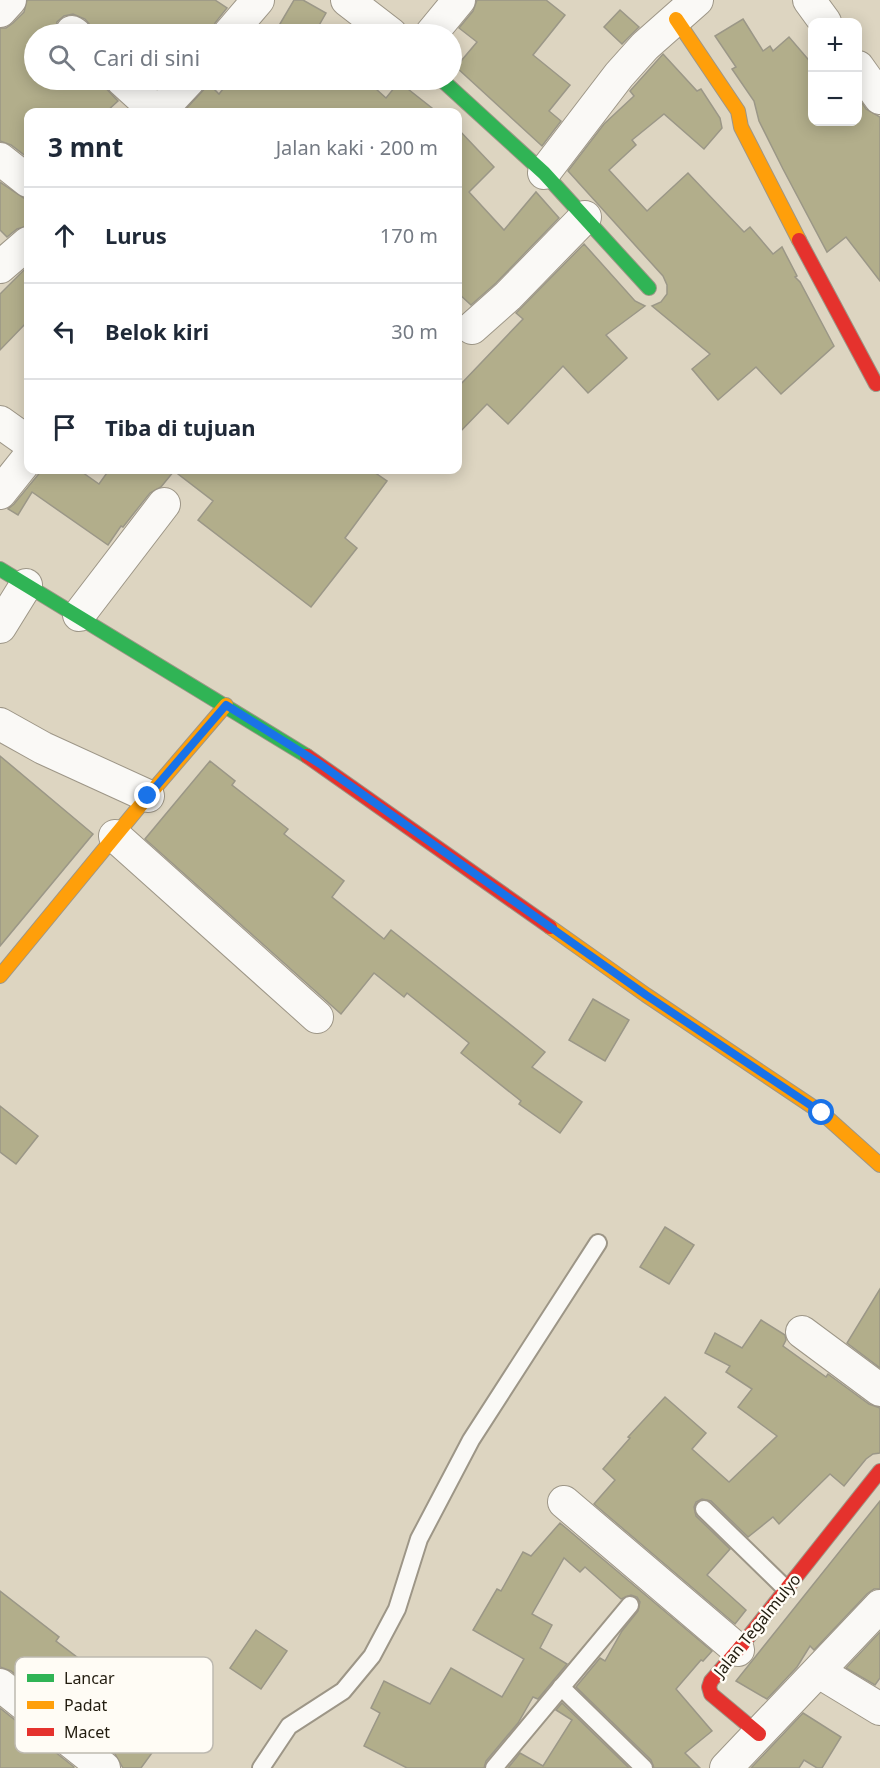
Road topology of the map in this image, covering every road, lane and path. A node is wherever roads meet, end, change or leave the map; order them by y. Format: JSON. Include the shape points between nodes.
{"nodes":[{"id":1,"x":10,"y":0,"type":"edge"},
{"id":2,"x":258,"y":0,"type":"edge"},
{"id":3,"x":346,"y":0,"type":"edge"},
{"id":4,"x":459,"y":0,"type":"edge"},
{"id":5,"x":809,"y":0,"type":"edge"},
{"id":6,"x":686,"y":10,"type":"edge"},
{"id":7,"x":0,"y":11,"type":"edge"},
{"id":8,"x":822,"y":18,"type":"edge"},
{"id":9,"x":238,"y":24,"type":"edge"},
{"id":10,"x":378,"y":24,"type":"edge"},
{"id":11,"x":439,"y":24,"type":"edge"},
{"id":12,"x":862,"y":72,"type":"edge"},
{"id":13,"x":133,"y":90,"type":"edge"},
{"id":14,"x":179,"y":90,"type":"edge"},
{"id":15,"x":453,"y":90,"type":"edge"},
{"id":16,"x":880,"y":98,"type":"edge"},
{"id":17,"x":154,"y":108,"type":"edge"},
{"id":18,"x":162,"y":108,"type":"edge"},
{"id":19,"x":0,"y":159,"type":"edge"},
{"id":20,"x":544,"y":173,"type":"junction"},
{"id":21,"x":24,"y":178,"type":"edge"},
{"id":22,"x":585,"y":217,"type":"junction"},
{"id":23,"x":24,"y":246,"type":"edge"},
{"id":24,"x":0,"y":267,"type":"edge"},
{"id":25,"x":649,"y":288,"type":"dead end"},
{"id":26,"x":472,"y":328,"type":"dead end"},
{"id":27,"x":876,"y":384,"type":"dead end"},
{"id":28,"x":0,"y":422,"type":"edge"},
{"id":29,"x":24,"y":439,"type":"edge"},
{"id":30,"x":24,"y":463,"type":"edge"},
{"id":31,"x":0,"y":493,"type":"edge"},
{"id":32,"x":164,"y":504,"type":"dead end"},
{"id":33,"x":13,"y":577,"type":"edge"},
{"id":34,"x":79,"y":615,"type":"junction"},
{"id":35,"x":0,"y":627,"type":"edge"},
{"id":36,"x":226,"y":705,"type":"junction"},
{"id":37,"x":0,"y":724,"type":"edge"},
{"id":38,"x":148,"y":796,"type":"junction"},
{"id":39,"x":115,"y":836,"type":"junction"},
{"id":40,"x":0,"y":976,"type":"edge"},
{"id":41,"x":317,"y":1017,"type":"dead end"},
{"id":42,"x":880,"y":1165,"type":"edge"},
{"id":43,"x":598,"y":1243,"type":"dead end"},
{"id":44,"x":802,"y":1332,"type":"dead end"},
{"id":45,"x":880,"y":1390,"type":"edge"},
{"id":46,"x":880,"y":1471,"type":"edge"},
{"id":47,"x":564,"y":1502,"type":"dead end"},
{"id":48,"x":704,"y":1509,"type":"dead end"},
{"id":49,"x":786,"y":1589,"type":"junction"},
{"id":50,"x":630,"y":1605,"type":"dead end"},
{"id":51,"x":880,"y":1606,"type":"edge"},
{"id":52,"x":738,"y":1650,"type":"junction"},
{"id":53,"x":819,"y":1672,"type":"junction"},
{"id":54,"x":0,"y":1685,"type":"edge"},
{"id":55,"x":561,"y":1687,"type":"junction"},
{"id":56,"x":15,"y":1697,"type":"edge"},
{"id":57,"x":880,"y":1709,"type":"edge"},
{"id":58,"x":759,"y":1734,"type":"junction"},
{"id":59,"x":85,"y":1753,"type":"edge"},
{"id":60,"x":104,"y":1768,"type":"edge"},
{"id":61,"x":261,"y":1768,"type":"edge"},
{"id":62,"x":494,"y":1768,"type":"edge"},
{"id":63,"x":644,"y":1768,"type":"edge"},
{"id":64,"x":726,"y":1768,"type":"edge"}],
"edges":[{"from":1,"to":7,"type":"street"},
{"from":2,"to":9,"type":"street"},
{"from":3,"to":10,"type":"street"},
{"from":4,"to":11,"type":"street"},
{"from":5,"to":8,"type":"street"},
{"from":6,"to":20,"type":"street","via":[[619,75]]},
{"from":6,"to":27,"type":"street","via":[[738,111],[741,127],[766,178]]},
{"from":12,"to":16,"type":"street"},
{"from":13,"to":17,"type":"street"},
{"from":14,"to":18,"type":"street"},
{"from":15,"to":20,"type":"street"},
{"from":19,"to":21,"type":"street"},
{"from":20,"to":22,"type":"street"},
{"from":22,"to":25,"type":"street"},
{"from":22,"to":26,"type":"street"},
{"from":23,"to":24,"type":"street"},
{"from":28,"to":29,"type":"street"},
{"from":30,"to":31,"type":"street"},
{"from":32,"to":34,"type":"street"},
{"from":33,"to":34,"type":"street"},
{"from":33,"to":35,"type":"street"},
{"from":34,"to":36,"type":"street"},
{"from":36,"to":38,"type":"street"},
{"from":36,"to":42,"type":"street","via":[[320,764],[646,995],[822,1113]]},
{"from":37,"to":38,"type":"street"},
{"from":38,"to":39,"type":"street"},
{"from":39,"to":40,"type":"street"},
{"from":39,"to":41,"type":"street"},
{"from":43,"to":61,"type":"lane","via":[[471,1440],[419,1539],[397,1609],[372,1656],[343,1691],[290,1725]]},
{"from":44,"to":45,"type":"street"},
{"from":46,"to":49,"type":"street","name":"Jalan Tegalmulyo"},
{"from":47,"to":52,"type":"street"},
{"from":48,"to":49,"type":"lane"},
{"from":49,"to":52,"type":"street","name":"Jalan Tegalmulyo"},
{"from":50,"to":55,"type":"lane"},
{"from":51,"to":53,"type":"street"},
{"from":52,"to":58,"type":"street","name":"Jalan Tegalmulyo","via":[[708,1687],[711,1694]]},
{"from":53,"to":57,"type":"street"},
{"from":53,"to":58,"type":"street"},
{"from":54,"to":56,"type":"street"},
{"from":55,"to":62,"type":"lane"},
{"from":55,"to":63,"type":"lane"},
{"from":58,"to":64,"type":"street"},
{"from":59,"to":60,"type":"street"}]}
